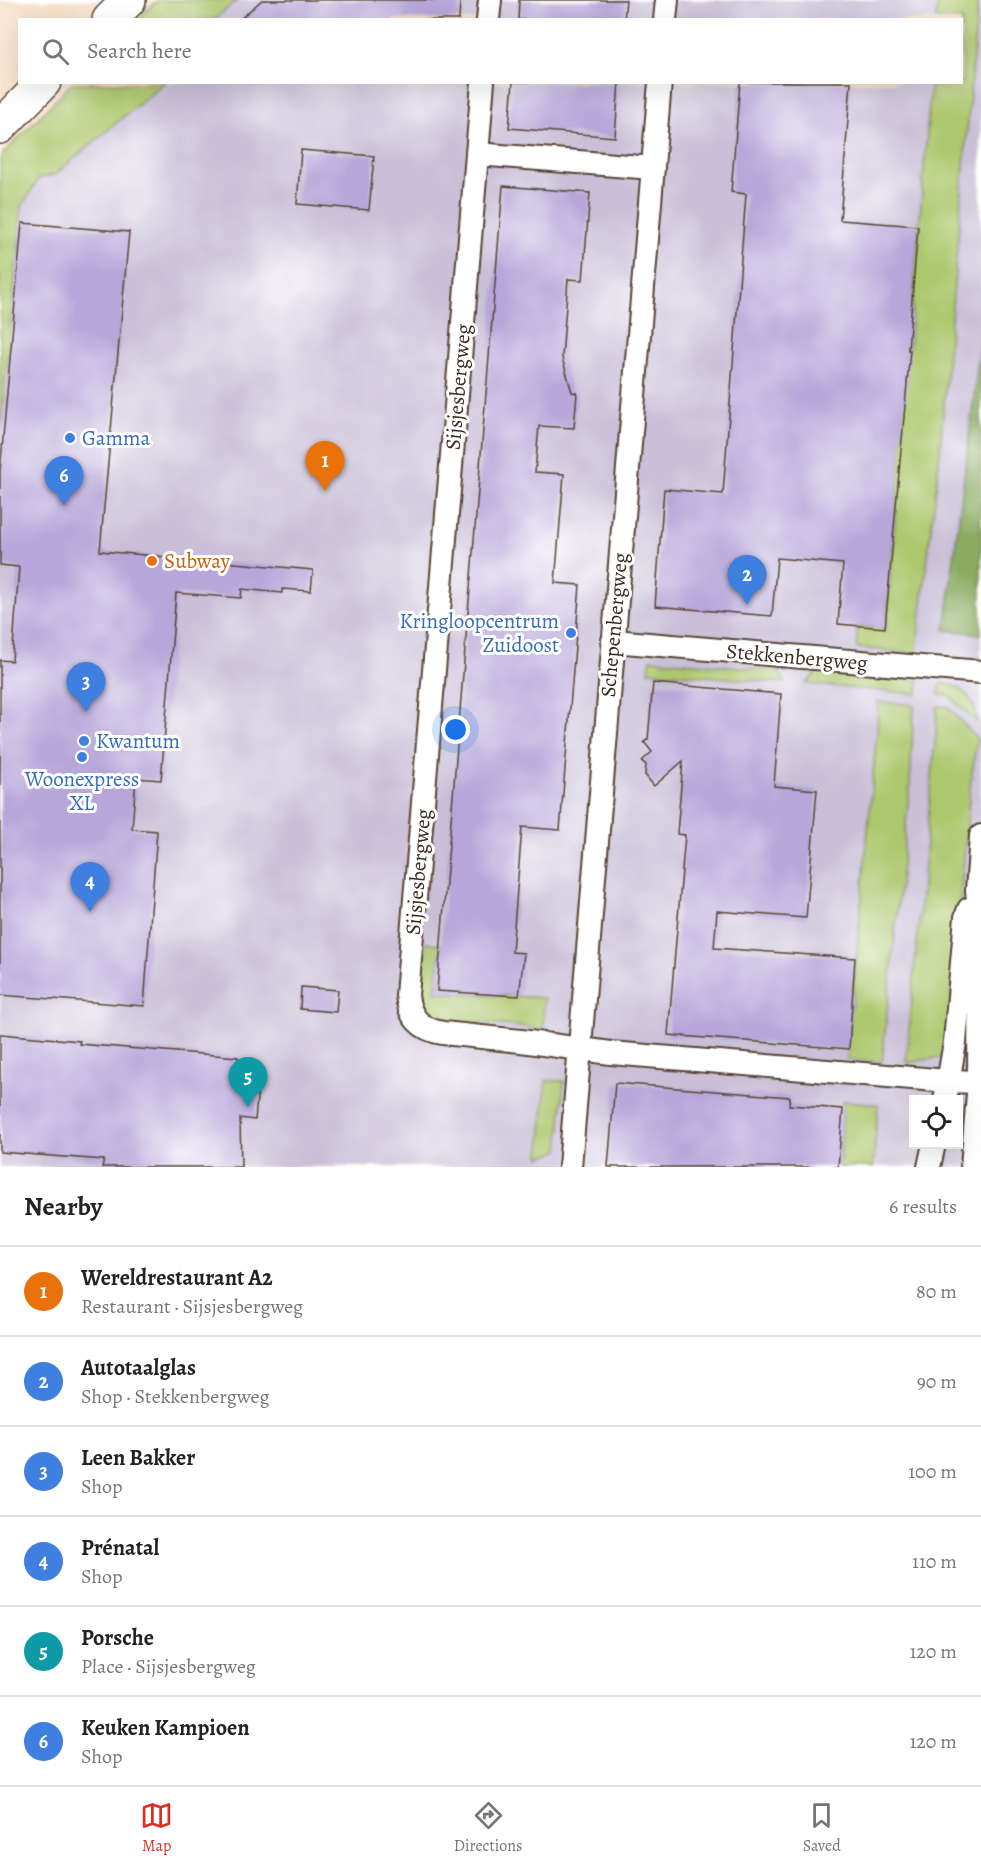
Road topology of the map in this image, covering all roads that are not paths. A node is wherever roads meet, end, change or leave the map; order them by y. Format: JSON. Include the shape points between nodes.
{"nodes":[{"id":1,"x":129,"y":0,"type":"edge"},
{"id":2,"x":490,"y":0,"type":"edge"},
{"id":3,"x":667,"y":0,"type":"edge"},
{"id":4,"x":111,"y":18,"type":"edge"},
{"id":5,"x":488,"y":18,"type":"edge"},
{"id":6,"x":665,"y":18,"type":"edge"},
{"id":7,"x":42,"y":84,"type":"edge"},
{"id":8,"x":483,"y":84,"type":"edge"},
{"id":9,"x":660,"y":84,"type":"edge"},
{"id":10,"x":0,"y":127,"type":"edge"},
{"id":11,"x":477,"y":154,"type":"junction"},
{"id":12,"x":653,"y":168,"type":"junction"},
{"id":13,"x":613,"y":641,"type":"junction"},
{"id":14,"x":981,"y":672,"type":"edge"},
{"id":15,"x":981,"y":836,"type":"edge"},
{"id":16,"x":977,"y":891,"type":"junction"},
{"id":17,"x":579,"y":1048,"type":"junction"},
{"id":18,"x":979,"y":1082,"type":"junction"},
{"id":19,"x":947,"y":1090,"type":"edge"},
{"id":20,"x":933,"y":1149,"type":"edge"},
{"id":21,"x":570,"y":1167,"type":"edge"},
{"id":22,"x":929,"y":1167,"type":"edge"},
{"id":23,"x":972,"y":1167,"type":"edge"}],
"edges":[{"from":1,"to":4,"type":"highway"},
{"from":2,"to":5,"type":"street"},
{"from":3,"to":6,"type":"street"},
{"from":7,"to":10,"type":"highway"},
{"from":8,"to":11,"type":"street","name":"Sijsjesbergweg"},
{"from":9,"to":12,"type":"street","name":"Schepenbergweg"},
{"from":11,"to":12,"type":"street"},
{"from":11,"to":17,"type":"street","name":"Sijsjesbergweg","via":[[408,1003],[415,1019],[433,1031]]},
{"from":12,"to":13,"type":"street","name":"Schepenbergweg"},
{"from":13,"to":14,"type":"street","name":"Stekkenbergweg"},
{"from":13,"to":17,"type":"street","name":"Schepenbergweg"},
{"from":15,"to":16,"type":"street"},
{"from":16,"to":18,"type":"street"},
{"from":16,"to":19,"type":"street","via":[[966,917],[956,1042]]},
{"from":17,"to":19,"type":"street","name":"Sijsjesbergweg"},
{"from":17,"to":21,"type":"street","name":"Schepenbergweg"},
{"from":18,"to":19,"type":"street","name":"Sijsjesbergweg"},
{"from":18,"to":23,"type":"street"},
{"from":20,"to":22,"type":"street"}]}
